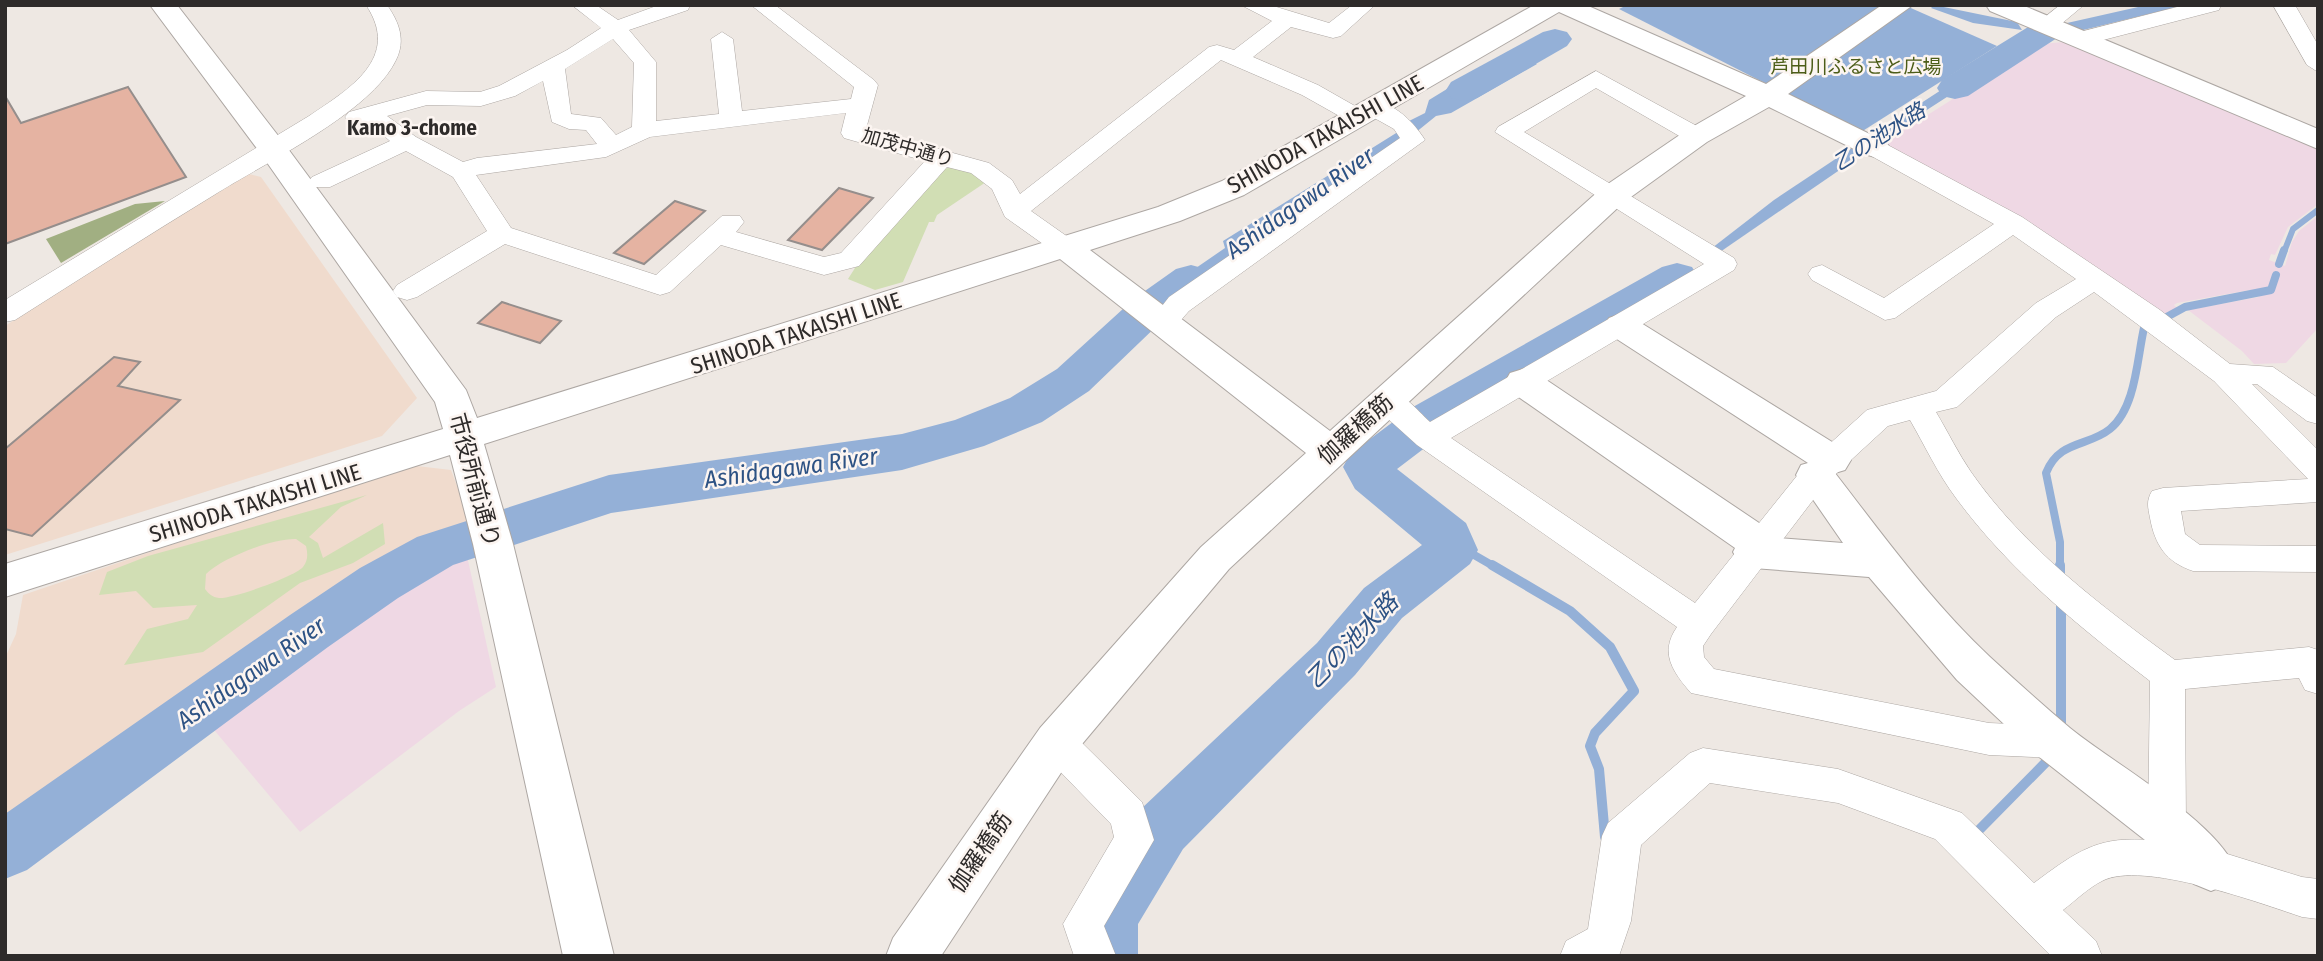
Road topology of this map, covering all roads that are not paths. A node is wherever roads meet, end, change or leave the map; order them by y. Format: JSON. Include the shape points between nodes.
{"nodes":[{"id":1,"x":163,"y":5,"type":"edge"},
{"id":2,"x":376,"y":5,"type":"edge"},
{"id":3,"x":582,"y":5,"type":"edge"},
{"id":4,"x":680,"y":5,"type":"edge"},
{"id":5,"x":1900,"y":5,"type":"edge"},
{"id":6,"x":1999,"y":5,"type":"edge"},
{"id":7,"x":2074,"y":5,"type":"edge"},
{"id":8,"x":2211,"y":5,"type":"edge"},
{"id":9,"x":2284,"y":5,"type":"edge"},
{"id":10,"x":766,"y":6,"type":"edge"},
{"id":11,"x":1378,"y":6,"type":"edge"},
{"id":12,"x":1565,"y":7,"type":"edge"},
{"id":13,"x":1273,"y":11,"type":"edge"},
{"id":14,"x":2046,"y":25,"type":"junction"},
{"id":15,"x":615,"y":28,"type":"junction"},
{"id":16,"x":722,"y":39,"type":"dead end"},
{"id":17,"x":2080,"y":39,"type":"junction"},
{"id":18,"x":1237,"y":58,"type":"junction"},
{"id":19,"x":2318,"y":65,"type":"edge"},
{"id":20,"x":553,"y":67,"type":"junction"},
{"id":21,"x":1767,"y":96,"type":"junction"},
{"id":22,"x":858,"y":106,"type":"junction"},
{"id":23,"x":320,"y":117,"type":"junction"},
{"id":24,"x":360,"y":117,"type":"junction"},
{"id":25,"x":731,"y":120,"type":"junction"},
{"id":26,"x":1386,"y":121,"type":"junction"},
{"id":27,"x":644,"y":130,"type":"junction"},
{"id":28,"x":1697,"y":136,"type":"junction"},
{"id":29,"x":2318,"y":140,"type":"edge"},
{"id":30,"x":407,"y":142,"type":"junction"},
{"id":31,"x":1867,"y":145,"type":"joint"},
{"id":32,"x":612,"y":146,"type":"junction"},
{"id":33,"x":272,"y":148,"type":"junction"},
{"id":34,"x":942,"y":157,"type":"junction"},
{"id":35,"x":462,"y":172,"type":"junction"},
{"id":36,"x":321,"y":182,"type":"dead end"},
{"id":37,"x":1613,"y":195,"type":"junction"},
{"id":38,"x":1014,"y":211,"type":"junction"},
{"id":39,"x":2013,"y":223,"type":"junction"},
{"id":40,"x":502,"y":234,"type":"junction"},
{"id":41,"x":1066,"y":247,"type":"junction"},
{"id":42,"x":1822,"y":274,"type":"dead end"},
{"id":43,"x":2095,"y":279,"type":"junction"},
{"id":44,"x":407,"y":291,"type":"dead end"},
{"id":45,"x":5,"y":313,"type":"edge"},
{"id":46,"x":1153,"y":316,"type":"junction"},
{"id":47,"x":1621,"y":326,"type":"junction"},
{"id":48,"x":2224,"y":374,"type":"junction"},
{"id":49,"x":1523,"y":382,"type":"junction"},
{"id":50,"x":1387,"y":400,"type":"junction"},
{"id":51,"x":1918,"y":407,"type":"junction"},
{"id":52,"x":2318,"y":413,"type":"edge"},
{"id":53,"x":1422,"y":431,"type":"junction"},
{"id":54,"x":466,"y":438,"type":"junction"},
{"id":55,"x":1330,"y":451,"type":"junction"},
{"id":56,"x":1824,"y":468,"type":"junction"},
{"id":57,"x":2317,"y":474,"type":"edge"},
{"id":58,"x":1756,"y":548,"type":"junction"},
{"id":59,"x":2318,"y":559,"type":"edge"},
{"id":60,"x":1880,"y":562,"type":"junction"},
{"id":61,"x":5,"y":580,"type":"edge"},
{"id":62,"x":1699,"y":624,"type":"junction"},
{"id":63,"x":2173,"y":678,"type":"junction"},
{"id":64,"x":2318,"y":679,"type":"edge"},
{"id":65,"x":1056,"y":742,"type":"junction"},
{"id":66,"x":2059,"y":745,"type":"junction"},
{"id":67,"x":2167,"y":828,"type":"junction"},
{"id":68,"x":2211,"y":868,"type":"junction"},
{"id":69,"x":2318,"y":899,"type":"edge"},
{"id":70,"x":2032,"y":909,"type":"junction"},
{"id":71,"x":589,"y":956,"type":"edge"},
{"id":72,"x":911,"y":956,"type":"edge"},
{"id":73,"x":1095,"y":956,"type":"edge"},
{"id":74,"x":1581,"y":956,"type":"edge"},
{"id":75,"x":2081,"y":956,"type":"edge"}],
"edges":[{"from":1,"to":33,"type":"street","name":"市役所前通り"},
{"from":2,"to":23,"type":"street","via":[[391,30],[391,47],[379,69]]},
{"from":3,"to":15,"type":"street"},
{"from":4,"to":15,"type":"street"},
{"from":5,"to":21,"type":"street","name":"伽羅橋筋"},
{"from":6,"to":14,"type":"street"},
{"from":7,"to":14,"type":"street"},
{"from":8,"to":17,"type":"street"},
{"from":9,"to":19,"type":"street"},
{"from":10,"to":22,"type":"street","name":"加茂中通り","via":[[866,85]]},
{"from":11,"to":13,"type":"street","via":[[1333,30]]},
{"from":12,"to":21,"type":"street","via":[[1699,62]]},
{"from":12,"to":26,"type":"street","name":"SHINODA TAKAISHI LINE"},
{"from":13,"to":18,"type":"street"},
{"from":14,"to":17,"type":"street"},
{"from":15,"to":20,"type":"street"},
{"from":15,"to":27,"type":"street","via":[[645,62]]},
{"from":16,"to":25,"type":"street"},
{"from":17,"to":29,"type":"street"},
{"from":18,"to":26,"type":"street"},
{"from":18,"to":38,"type":"street","via":[[1217,52]]},
{"from":20,"to":24,"type":"street","via":[[481,99],[426,98]]},
{"from":20,"to":32,"type":"street","via":[[560,117],[593,123]]},
{"from":21,"to":28,"type":"street","name":"伽羅橋筋"},
{"from":21,"to":31,"type":"street"},
{"from":22,"to":25,"type":"street"},
{"from":22,"to":34,"type":"street","name":"加茂中通り","via":[[853,133]]},
{"from":23,"to":24,"type":"street"},
{"from":23,"to":33,"type":"street"},
{"from":24,"to":30,"type":"street","via":[[382,122]]},
{"from":25,"to":27,"type":"street"},
{"from":26,"to":41,"type":"street","name":"SHINODA TAKAISHI LINE","via":[[1169,214]]},
{"from":26,"to":46,"type":"street","via":[[1413,140],[1179,304]]},
{"from":27,"to":32,"type":"street"},
{"from":28,"to":37,"type":"street","name":"伽羅橋筋"},
{"from":28,"to":37,"type":"street","via":[[1595,78],[1507,132]]},
{"from":30,"to":35,"type":"street"},
{"from":30,"to":36,"type":"street"},
{"from":31,"to":39,"type":"street"},
{"from":32,"to":35,"type":"street","via":[[477,165]]},
{"from":33,"to":45,"type":"street"},
{"from":33,"to":54,"type":"street","name":"市役所前通り","via":[[453,399]]},
{"from":34,"to":38,"type":"street","name":"加茂中通り","via":[[980,169],[1003,185]]},
{"from":34,"to":40,"type":"street","via":[[850,260],[824,266],[724,229],[660,286]]},
{"from":35,"to":40,"type":"street"},
{"from":37,"to":47,"type":"street","via":[[1724,264]]},
{"from":37,"to":50,"type":"street","name":"伽羅橋筋"},
{"from":38,"to":41,"type":"street","name":"加茂中通り"},
{"from":39,"to":42,"type":"street","via":[[1885,311]]},
{"from":39,"to":43,"type":"street"},
{"from":40,"to":44,"type":"street"},
{"from":41,"to":46,"type":"street"},
{"from":41,"to":54,"type":"street","name":"SHINODA TAKAISHI LINE"},
{"from":43,"to":48,"type":"street"},
{"from":43,"to":51,"type":"street","via":[[2046,310],[1946,399]]},
{"from":46,"to":55,"type":"street"},
{"from":47,"to":49,"type":"street"},
{"from":47,"to":56,"type":"street"},
{"from":48,"to":52,"type":"street","via":[[2263,374]]},
{"from":48,"to":57,"type":"street"},
{"from":49,"to":53,"type":"street"},
{"from":49,"to":58,"type":"street"},
{"from":50,"to":53,"type":"street"},
{"from":50,"to":55,"type":"street","name":"伽羅橋筋"},
{"from":51,"to":56,"type":"street","via":[[1878,418]]},
{"from":51,"to":63,"type":"street","via":[[1966,489],[2039,573]]},
{"from":53,"to":62,"type":"street"},
{"from":54,"to":61,"type":"street","name":"SHINODA TAKAISHI LINE"},
{"from":54,"to":71,"type":"street","name":"市役所前通り"},
{"from":55,"to":65,"type":"street","name":"伽羅橋筋","via":[[1215,558]]},
{"from":56,"to":58,"type":"street"},
{"from":56,"to":60,"type":"street"},
{"from":57,"to":59,"type":"street","via":[[2163,500],[2170,540],[2193,558]]},
{"from":58,"to":60,"type":"street"},
{"from":58,"to":62,"type":"street"},
{"from":60,"to":66,"type":"street","via":[[1972,667]]},
{"from":62,"to":66,"type":"street","via":[[1685,644],[1688,663],[1704,682],[1989,739]]},
{"from":63,"to":64,"type":"street","via":[[2183,672],[2309,662]]},
{"from":63,"to":67,"type":"street","via":[[2166,682]]},
{"from":65,"to":72,"type":"street","name":"伽羅橋筋"},
{"from":65,"to":73,"type":"street","via":[[1128,815],[1134,840],[1083,924]]},
{"from":66,"to":67,"type":"street"},
{"from":67,"to":68,"type":"street"},
{"from":68,"to":69,"type":"street"},
{"from":68,"to":70,"type":"street","via":[[2133,857],[2095,862]]},
{"from":70,"to":74,"type":"street","via":[[1948,825],[1838,786],[1703,765],[1622,836],[1604,943]]},
{"from":70,"to":75,"type":"street"}]}
